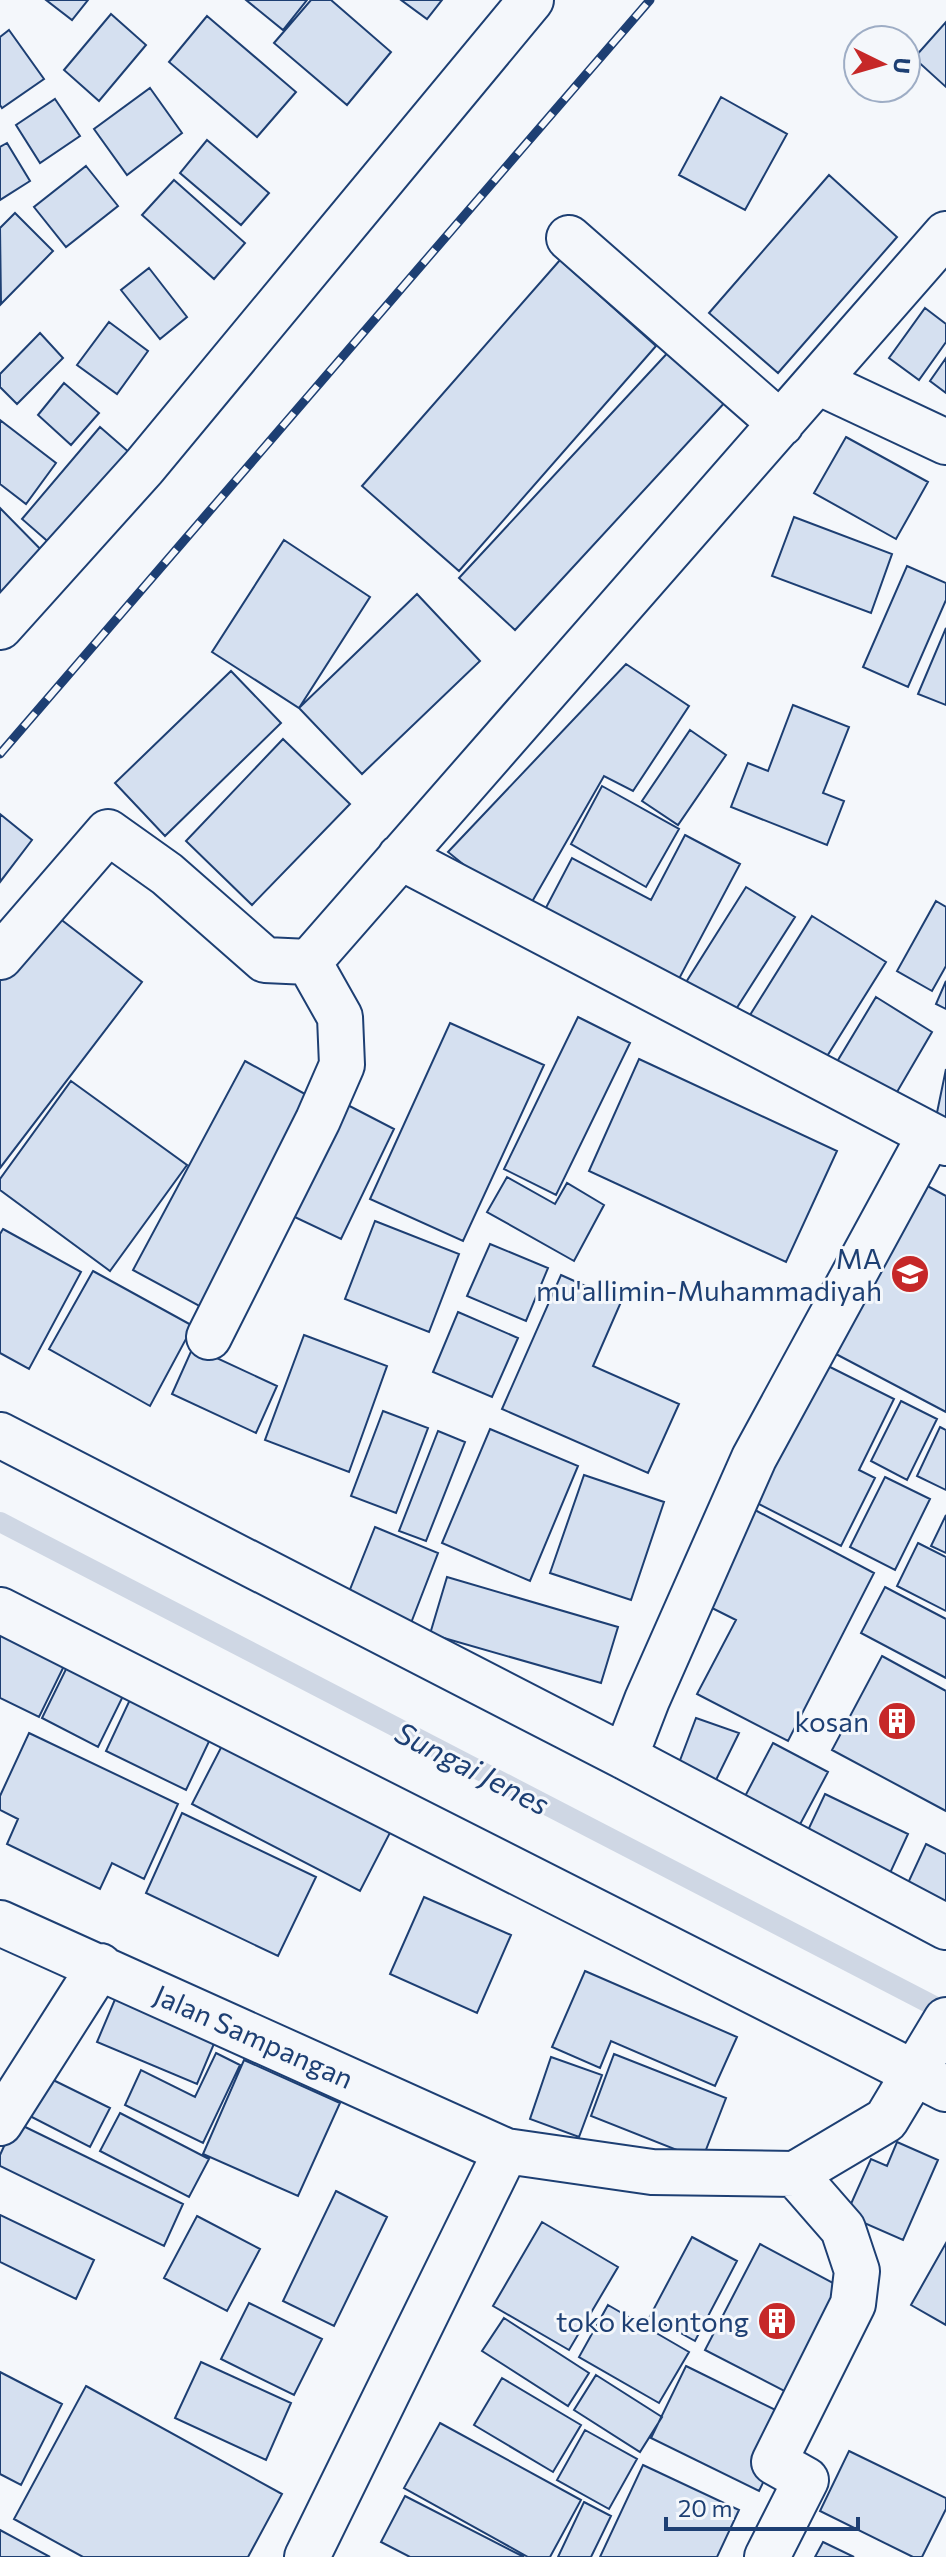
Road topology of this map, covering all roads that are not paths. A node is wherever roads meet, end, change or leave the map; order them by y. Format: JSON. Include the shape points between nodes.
{"nodes":[{"id":1,"x":531,"y":0,"type":"edge"},
{"id":2,"x":946,"y":234,"type":"edge"},
{"id":3,"x":569,"y":238,"type":"dead end"},
{"id":4,"x":818,"y":382,"type":"junction"},
{"id":5,"x":781,"y":424,"type":"junction"},
{"id":6,"x":946,"y":442,"type":"edge"},
{"id":7,"x":0,"y":627,"type":"edge"},
{"id":8,"x":400,"y":857,"type":"junction"},
{"id":9,"x":0,"y":957,"type":"edge"},
{"id":10,"x":309,"y":962,"type":"junction"},
{"id":11,"x":938,"y":1139,"type":"edge"},
{"id":12,"x":209,"y":1337,"type":"dead end"},
{"id":13,"x":0,"y":1435,"type":"edge"},
{"id":14,"x":0,"y":1610,"type":"edge"},
{"id":15,"x":625,"y":1757,"type":"junction"},
{"id":16,"x":0,"y":1923,"type":"edge"},
{"id":17,"x":946,"y":1927,"type":"edge"},
{"id":18,"x":100,"y":1966,"type":"junction"},
{"id":19,"x":934,"y":2058,"type":"edge"},
{"id":20,"x":0,"y":2123,"type":"edge"},
{"id":21,"x":506,"y":2151,"type":"junction"},
{"id":22,"x":795,"y":2174,"type":"junction"},
{"id":23,"x":307,"y":2557,"type":"edge"},
{"id":24,"x":767,"y":2557,"type":"edge"}],
"edges":[{"from":1,"to":7,"type":"street","via":[[144,467]]},
{"from":2,"to":4,"type":"street"},
{"from":3,"to":5,"type":"street"},
{"from":4,"to":5,"type":"street"},
{"from":4,"to":6,"type":"street"},
{"from":5,"to":8,"type":"street"},
{"from":8,"to":10,"type":"street"},
{"from":8,"to":11,"type":"street"},
{"from":9,"to":10,"type":"street","via":[[108,832],[167,874],[265,960]]},
{"from":10,"to":12,"type":"street","via":[[340,1017],[342,1065]]},
{"from":11,"to":15,"type":"street","via":[[754,1458]]},
{"from":13,"to":15,"type":"street"},
{"from":14,"to":19,"type":"street"},
{"from":15,"to":17,"type":"street"},
{"from":16,"to":18,"type":"street","name":"Jalan Sampangan"},
{"from":18,"to":20,"type":"street"},
{"from":18,"to":21,"type":"street","name":"Jalan Sampangan"},
{"from":19,"to":22,"type":"street","via":[[886,2120]]},
{"from":21,"to":22,"type":"street","name":"Jalan Sampangan","via":[[652,2172]]},
{"from":21,"to":23,"type":"street"},
{"from":22,"to":24,"type":"street","via":[[843,2229],[857,2271],[853,2304],[774,2462],[806,2480]]}]}
